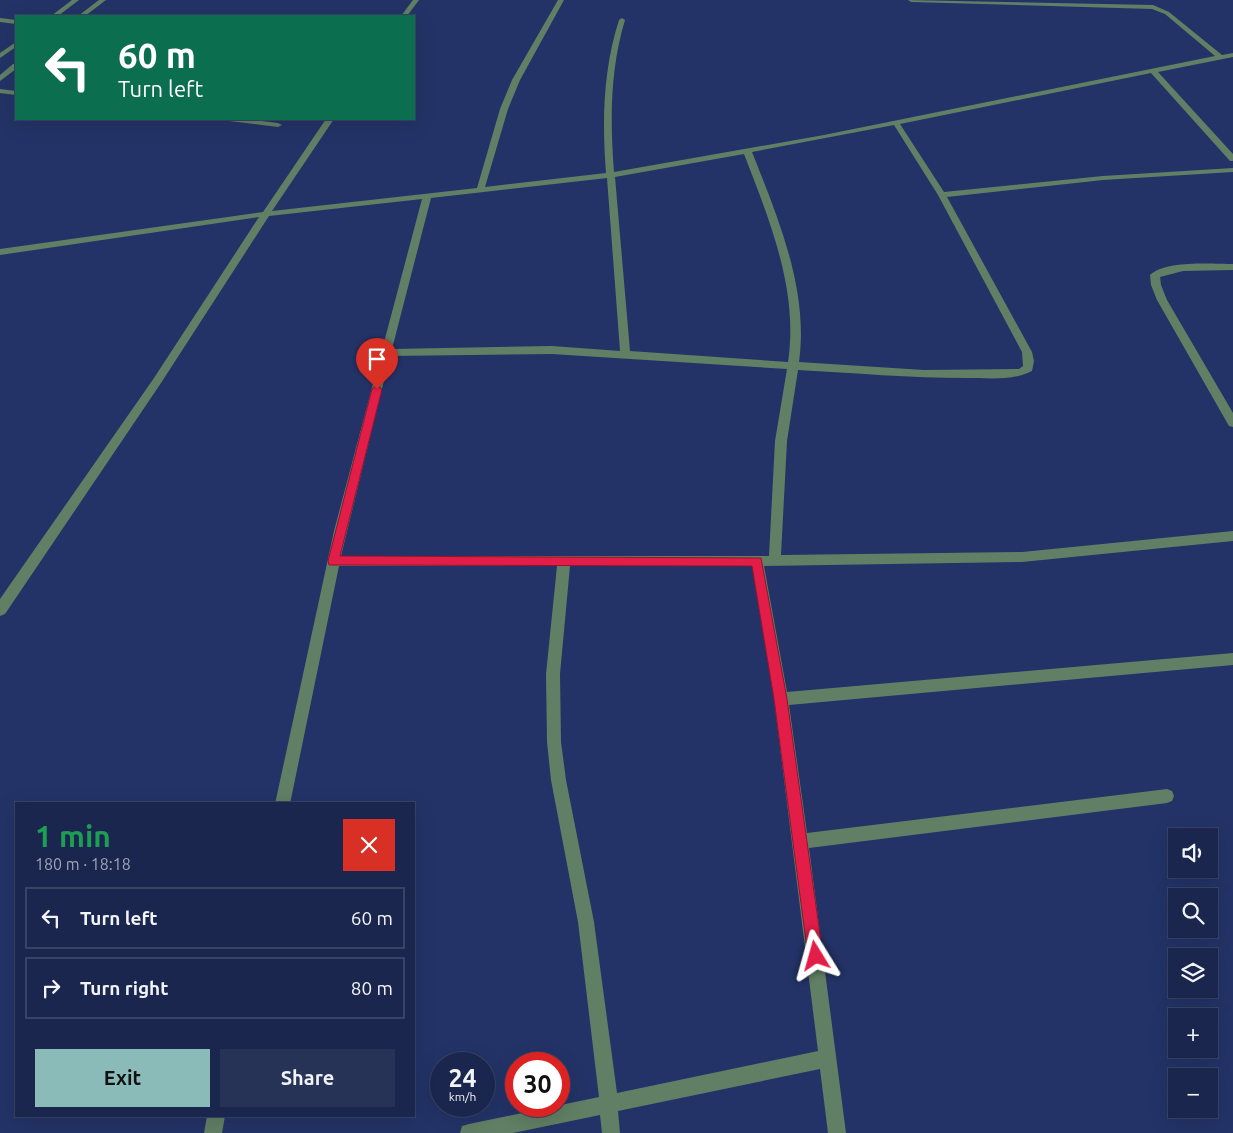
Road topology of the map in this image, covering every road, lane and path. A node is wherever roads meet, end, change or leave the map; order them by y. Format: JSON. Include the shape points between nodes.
{"nodes":[{"id":1,"x":76,"y":0,"type":"edge"},
{"id":2,"x":103,"y":0,"type":"edge"},
{"id":3,"x":416,"y":0,"type":"edge"},
{"id":4,"x":562,"y":0,"type":"edge"},
{"id":5,"x":911,"y":0,"type":"edge"},
{"id":6,"x":55,"y":15,"type":"edge"},
{"id":7,"x":83,"y":15,"type":"edge"},
{"id":8,"x":405,"y":15,"type":"edge"},
{"id":9,"x":0,"y":20,"type":"edge"},
{"id":10,"x":622,"y":20,"type":"dead end"},
{"id":11,"x":15,"y":22,"type":"edge"},
{"id":12,"x":15,"y":45,"type":"edge"},
{"id":13,"x":1233,"y":55,"type":"edge"},
{"id":14,"x":0,"y":56,"type":"edge"},
{"id":15,"x":1220,"y":57,"type":"junction"},
{"id":16,"x":15,"y":67,"type":"edge"},
{"id":17,"x":1154,"y":72,"type":"junction"},
{"id":18,"x":0,"y":79,"type":"edge"},
{"id":19,"x":0,"y":91,"type":"edge"},
{"id":20,"x":15,"y":93,"type":"edge"},
{"id":21,"x":237,"y":120,"type":"edge"},
{"id":22,"x":329,"y":120,"type":"edge"},
{"id":23,"x":896,"y":122,"type":"junction"},
{"id":24,"x":278,"y":125,"type":"dead end"},
{"id":25,"x":747,"y":151,"type":"junction"},
{"id":26,"x":1233,"y":159,"type":"edge"},
{"id":27,"x":1233,"y":170,"type":"edge"},
{"id":28,"x":610,"y":175,"type":"junction"},
{"id":29,"x":480,"y":190,"type":"junction"},
{"id":30,"x":427,"y":195,"type":"junction"},
{"id":31,"x":942,"y":195,"type":"junction"},
{"id":32,"x":265,"y":214,"type":"junction"},
{"id":33,"x":0,"y":252,"type":"edge"},
{"id":34,"x":1233,"y":267,"type":"edge"},
{"id":35,"x":386,"y":353,"type":"junction"},
{"id":36,"x":625,"y":354,"type":"junction"},
{"id":37,"x":793,"y":365,"type":"junction"},
{"id":38,"x":1233,"y":423,"type":"edge"},
{"id":39,"x":1233,"y":536,"type":"edge"},
{"id":40,"x":333,"y":561,"type":"junction"},
{"id":41,"x":564,"y":561,"type":"junction"},
{"id":42,"x":757,"y":561,"type":"junction"},
{"id":43,"x":776,"y":561,"type":"junction"},
{"id":44,"x":0,"y":610,"type":"edge"},
{"id":45,"x":1233,"y":659,"type":"edge"},
{"id":46,"x":781,"y":699,"type":"junction"},
{"id":47,"x":1167,"y":796,"type":"dead end"},
{"id":48,"x":282,"y":802,"type":"edge"},
{"id":49,"x":799,"y":842,"type":"junction"},
{"id":50,"x":828,"y":1058,"type":"junction"},
{"id":51,"x":609,"y":1104,"type":"junction"},
{"id":52,"x":216,"y":1117,"type":"edge"},
{"id":53,"x":213,"y":1133,"type":"edge"},
{"id":54,"x":469,"y":1133,"type":"edge"},
{"id":55,"x":611,"y":1133,"type":"edge"},
{"id":56,"x":837,"y":1133,"type":"edge"}],
"edges":[{"from":1,"to":6,"type":"street"},
{"from":2,"to":7,"type":"street"},
{"from":3,"to":8,"type":"street"},
{"from":4,"to":29,"type":"street","via":[[516,80]]},
{"from":5,"to":15,"type":"street","via":[[1153,7],[1167,13]]},
{"from":9,"to":11,"type":"street"},
{"from":10,"to":28,"type":"street","via":[[616,35],[609,80]]},
{"from":12,"to":14,"type":"street"},
{"from":13,"to":15,"type":"street"},
{"from":15,"to":17,"type":"street"},
{"from":16,"to":18,"type":"street"},
{"from":17,"to":23,"type":"street"},
{"from":17,"to":26,"type":"street"},
{"from":19,"to":20,"type":"street"},
{"from":21,"to":24,"type":"street"},
{"from":22,"to":32,"type":"street"},
{"from":23,"to":25,"type":"street"},
{"from":23,"to":31,"type":"street"},
{"from":25,"to":28,"type":"street"},
{"from":25,"to":37,"type":"street","via":[[774,226],[792,292],[796,319]]},
{"from":27,"to":31,"type":"street","via":[[1103,178]]},
{"from":28,"to":29,"type":"street"},
{"from":28,"to":36,"type":"street"},
{"from":29,"to":30,"type":"street"},
{"from":30,"to":32,"type":"street"},
{"from":30,"to":35,"type":"street"},
{"from":31,"to":37,"type":"street","via":[[1027,352],[1028,368],[1008,374],[932,374]]},
{"from":32,"to":33,"type":"street"},
{"from":32,"to":44,"type":"street","via":[[179,349]]},
{"from":34,"to":38,"type":"street","via":[[1177,268],[1155,275],[1162,300]]},
{"from":35,"to":36,"type":"street","via":[[525,350]]},
{"from":35,"to":40,"type":"street"},
{"from":36,"to":37,"type":"street"},
{"from":37,"to":43,"type":"street","via":[[779,469]]},
{"from":39,"to":43,"type":"street","via":[[1022,557]]},
{"from":40,"to":41,"type":"street"},
{"from":40,"to":48,"type":"street"},
{"from":41,"to":42,"type":"street"},
{"from":41,"to":51,"type":"street","via":[[552,688],[554,743],[581,890],[606,1061]]},
{"from":42,"to":43,"type":"street"},
{"from":42,"to":46,"type":"street"},
{"from":45,"to":46,"type":"street"},
{"from":46,"to":49,"type":"street"},
{"from":47,"to":49,"type":"street"},
{"from":49,"to":50,"type":"street"},
{"from":50,"to":51,"type":"street"},
{"from":50,"to":56,"type":"street"},
{"from":51,"to":54,"type":"street"},
{"from":51,"to":55,"type":"street"},
{"from":52,"to":53,"type":"street"}]}
